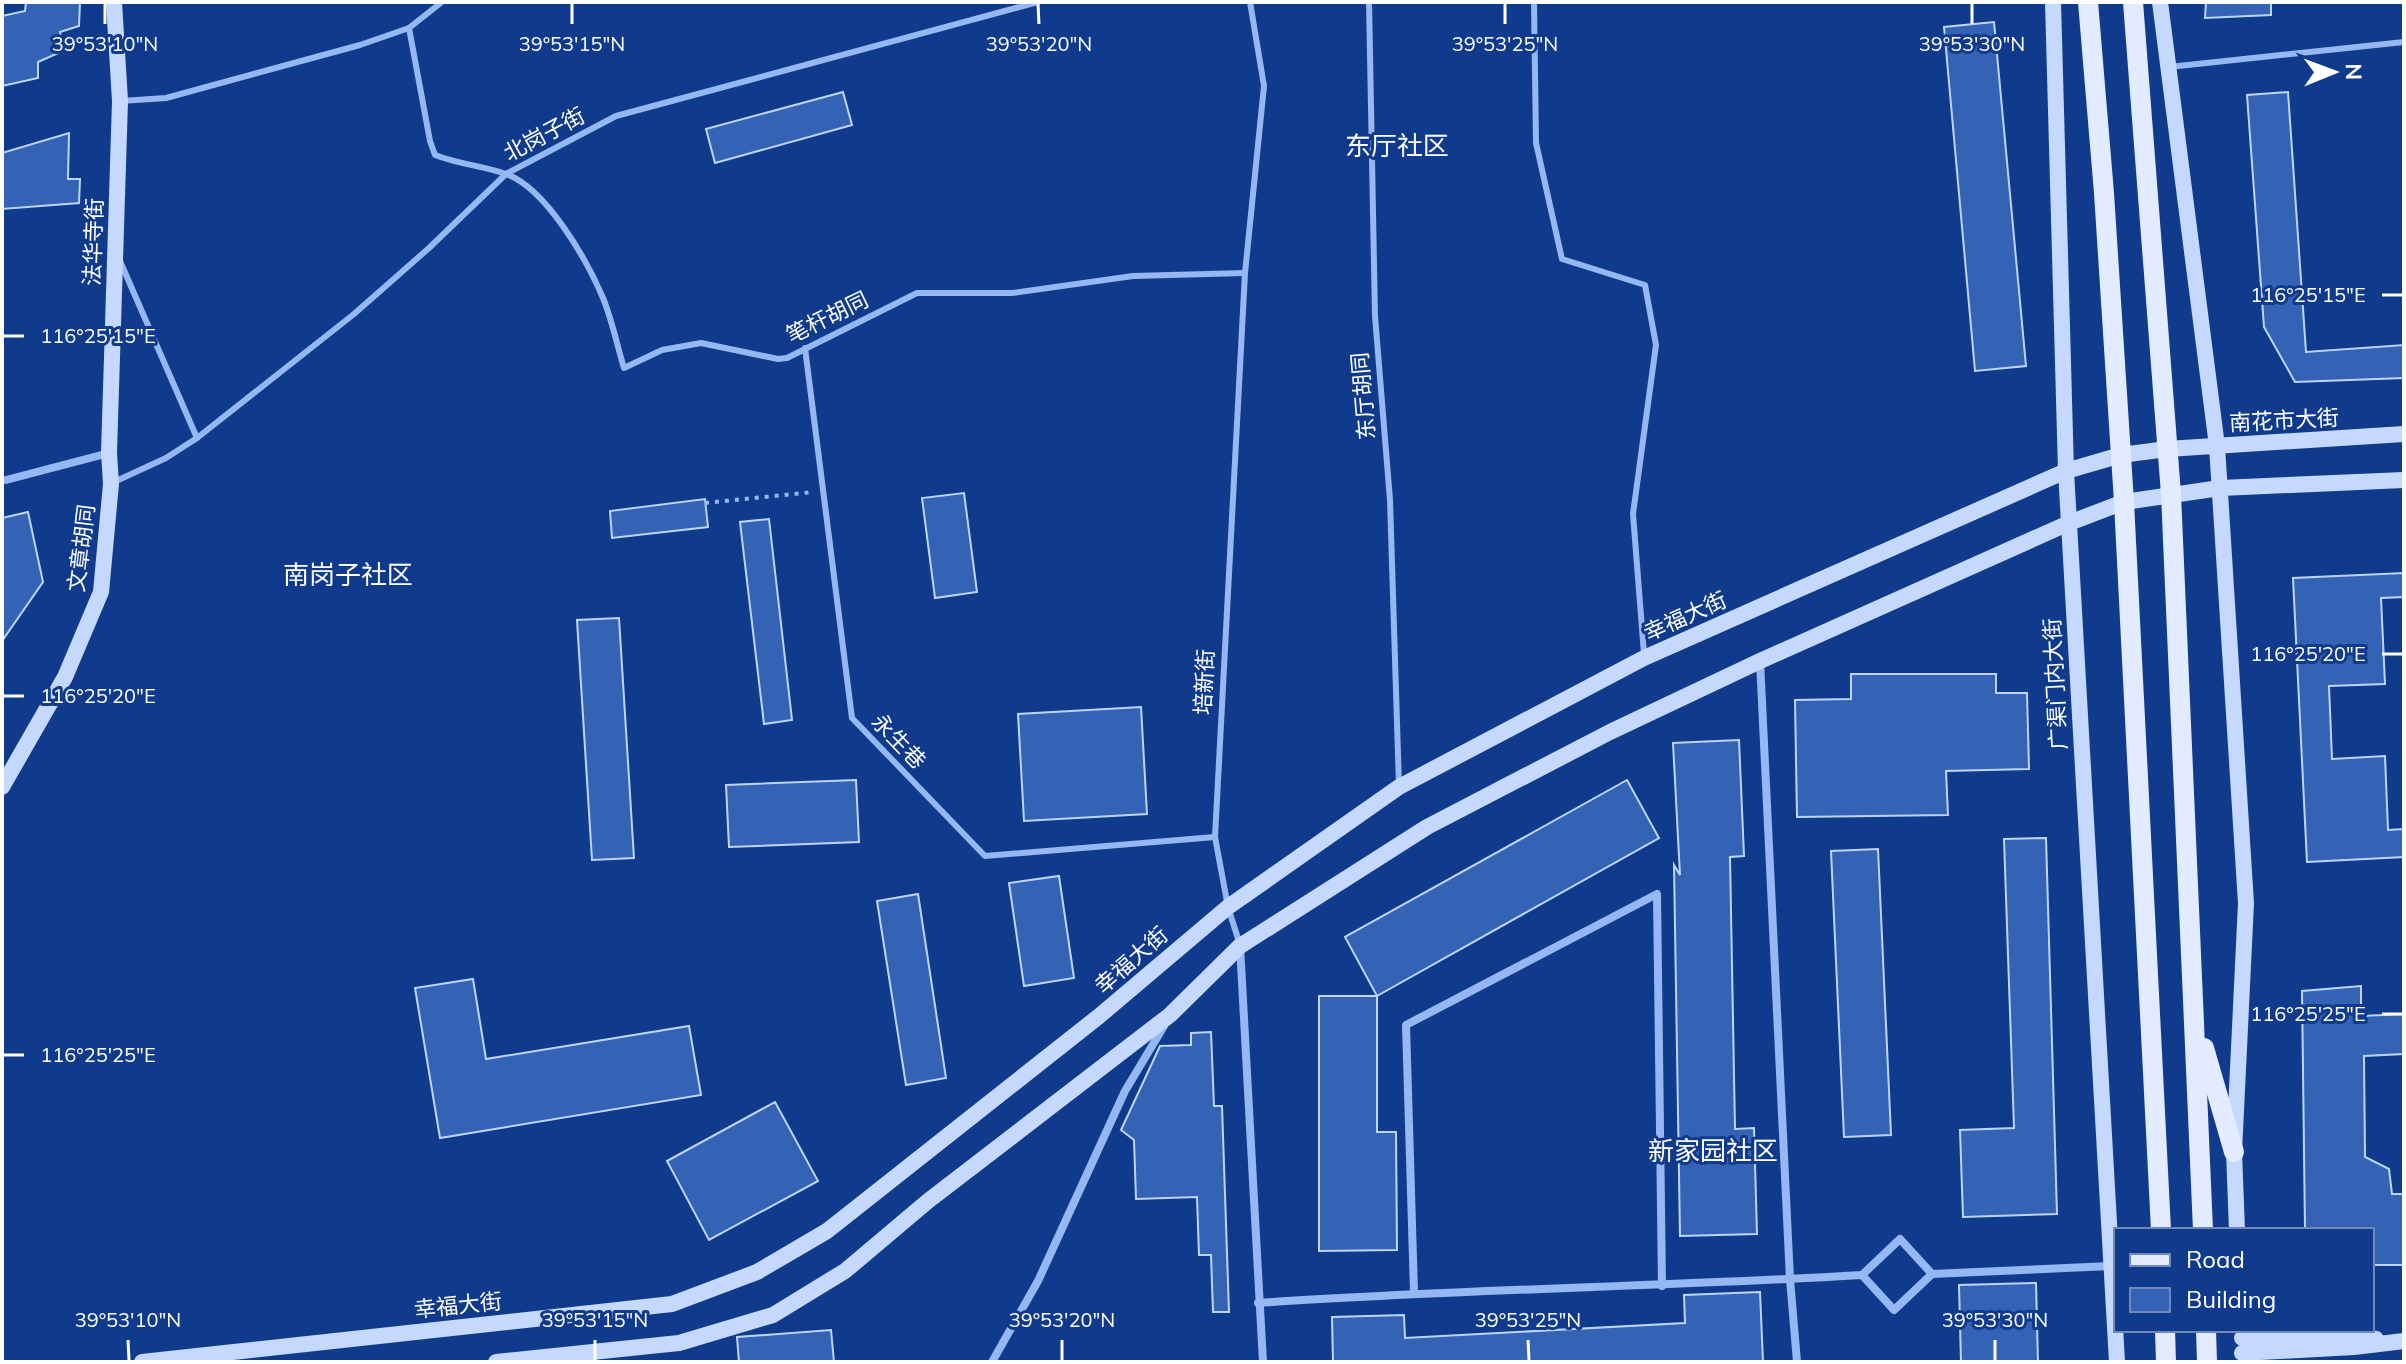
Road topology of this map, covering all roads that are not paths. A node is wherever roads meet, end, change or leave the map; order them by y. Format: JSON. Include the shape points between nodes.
{"nodes":[{"id":1,"x":114,"y":2,"type":"edge"},
{"id":2,"x":442,"y":2,"type":"edge"},
{"id":3,"x":1038,"y":2,"type":"edge"},
{"id":4,"x":1250,"y":2,"type":"edge"},
{"id":5,"x":1369,"y":2,"type":"edge"},
{"id":6,"x":1534,"y":2,"type":"edge"},
{"id":7,"x":2053,"y":2,"type":"edge"},
{"id":8,"x":2088,"y":2,"type":"edge"},
{"id":9,"x":2133,"y":2,"type":"edge"},
{"id":10,"x":2160,"y":2,"type":"edge"},
{"id":11,"x":409,"y":28,"type":"junction"},
{"id":12,"x":2404,"y":42,"type":"edge"},
{"id":13,"x":2168,"y":67,"type":"junction"},
{"id":14,"x":120,"y":101,"type":"junction"},
{"id":15,"x":506,"y":174,"type":"junction"},
{"id":16,"x":114,"y":247,"type":"junction"},
{"id":17,"x":1245,"y":273,"type":"junction"},
{"id":18,"x":805,"y":348,"type":"junction"},
{"id":19,"x":2404,"y":434,"type":"edge"},
{"id":20,"x":197,"y":438,"type":"junction"},
{"id":21,"x":2217,"y":446,"type":"junction"},
{"id":22,"x":2167,"y":449,"type":"junction"},
{"id":23,"x":109,"y":453,"type":"junction"},
{"id":24,"x":2121,"y":455,"type":"junction"},
{"id":25,"x":2066,"y":471,"type":"junction"},
{"id":26,"x":3,"y":477,"type":"edge"},
{"id":27,"x":2404,"y":480,"type":"edge"},
{"id":28,"x":111,"y":484,"type":"junction"},
{"id":29,"x":2220,"y":488,"type":"junction"},
{"id":30,"x":2171,"y":494,"type":"junction"},
{"id":31,"x":2124,"y":502,"type":"junction"},
{"id":32,"x":2069,"y":523,"type":"junction"},
{"id":33,"x":1644,"y":658,"type":"junction"},
{"id":34,"x":1760,"y":661,"type":"junction"},
{"id":35,"x":2,"y":787,"type":"edge"},
{"id":36,"x":1399,"y":787,"type":"junction"},
{"id":37,"x":1215,"y":837,"type":"junction"},
{"id":38,"x":1228,"y":907,"type":"junction"},
{"id":39,"x":1240,"y":946,"type":"junction"},
{"id":40,"x":1170,"y":1015,"type":"junction"},
{"id":41,"x":2195,"y":1020,"type":"junction"},
{"id":42,"x":2234,"y":1152,"type":"junction"},
{"id":43,"x":2161,"y":1228,"type":"edge"},
{"id":44,"x":2203,"y":1228,"type":"edge"},
{"id":45,"x":2237,"y":1228,"type":"edge"},
{"id":46,"x":2112,"y":1266,"type":"junction"},
{"id":47,"x":1932,"y":1274,"type":"junction"},
{"id":48,"x":1862,"y":1275,"type":"junction"},
{"id":49,"x":1790,"y":1279,"type":"junction"},
{"id":50,"x":1662,"y":1286,"type":"junction"},
{"id":51,"x":1414,"y":1292,"type":"junction"},
{"id":52,"x":1258,"y":1303,"type":"junction"},
{"id":53,"x":2114,"y":1304,"type":"edge"},
{"id":54,"x":2115,"y":1332,"type":"edge"},
{"id":55,"x":2165,"y":1332,"type":"edge"},
{"id":56,"x":2206,"y":1332,"type":"edge"},
{"id":57,"x":2397,"y":1341,"type":"edge"},
{"id":58,"x":2242,"y":1346,"type":"edge"},
{"id":59,"x":142,"y":1362,"type":"edge"},
{"id":60,"x":496,"y":1362,"type":"edge"},
{"id":61,"x":992,"y":1362,"type":"edge"},
{"id":62,"x":1263,"y":1362,"type":"edge"},
{"id":63,"x":1797,"y":1362,"type":"edge"},
{"id":64,"x":2117,"y":1362,"type":"edge"},
{"id":65,"x":2166,"y":1362,"type":"edge"},
{"id":66,"x":2207,"y":1362,"type":"edge"}],
"edges":[{"from":1,"to":14,"type":"main road","name":"法华寺街"},
{"from":2,"to":11,"type":"lane"},
{"from":3,"to":15,"type":"lane","name":"北岗子街","via":[[616,116]]},
{"from":4,"to":17,"type":"lane","name":"培新街","via":[[1264,86]]},
{"from":5,"to":36,"type":"lane","name":"东厅胡同","via":[[1375,316],[1390,500]]},
{"from":6,"to":33,"type":"lane","via":[[1536,143],[1562,259],[1645,285],[1656,345],[1633,514]]},
{"from":7,"to":25,"type":"main road","name":"广渠门内大街"},
{"from":8,"to":24,"type":"main road"},
{"from":9,"to":22,"type":"main road"},
{"from":10,"to":13,"type":"main road"},
{"from":11,"to":14,"type":"lane","via":[[166,98]]},
{"from":11,"to":15,"type":"lane","name":"笔杆胡同","via":[[435,155]]},
{"from":12,"to":13,"type":"lane"},
{"from":13,"to":21,"type":"main road"},
{"from":14,"to":16,"type":"main road","name":"法华寺街"},
{"from":15,"to":18,"type":"lane","name":"笔杆胡同","via":[[535,192],[574,245],[603,298],[624,368],[662,350],[701,343],[778,359]]},
{"from":15,"to":20,"type":"lane","name":"北岗子街","via":[[354,314]]},
{"from":16,"to":20,"type":"lane"},
{"from":16,"to":23,"type":"main road","name":"法华寺街"},
{"from":17,"to":18,"type":"lane","name":"笔杆胡同","via":[[1133,276],[1012,293],[917,293]]},
{"from":17,"to":37,"type":"lane","name":"培新街"},
{"from":18,"to":37,"type":"lane","name":"永生巷","via":[[852,718],[985,856]]},
{"from":19,"to":21,"type":"main road","name":"南花市大街"},
{"from":20,"to":28,"type":"lane","name":"北岗子街"},
{"from":21,"to":22,"type":"main road","name":"南花市大街"},
{"from":21,"to":29,"type":"main road"},
{"from":22,"to":24,"type":"main road","name":"南花市大街"},
{"from":22,"to":30,"type":"main road"},
{"from":23,"to":26,"type":"street"},
{"from":23,"to":28,"type":"main road","name":"法华寺街"},
{"from":24,"to":25,"type":"main road","name":"幸福大街"},
{"from":24,"to":31,"type":"main road"},
{"from":25,"to":32,"type":"main road","name":"广渠门内大街"},
{"from":25,"to":33,"type":"main road","name":"幸福大街"},
{"from":27,"to":29,"type":"main road"},
{"from":28,"to":35,"type":"main road","name":"文章胡同","via":[[101,592],[65,677]]},
{"from":29,"to":30,"type":"main road"},
{"from":29,"to":42,"type":"main road","via":[[2246,903]]},
{"from":30,"to":31,"type":"main road"},
{"from":30,"to":41,"type":"main road"},
{"from":31,"to":32,"type":"main road"},
{"from":31,"to":43,"type":"main road"},
{"from":32,"to":34,"type":"main road"},
{"from":32,"to":46,"type":"main road","name":"广渠门内大街"},
{"from":33,"to":36,"type":"main road","name":"幸福大街"},
{"from":34,"to":39,"type":"main road","via":[[1427,827]]},
{"from":34,"to":49,"type":"street"},
{"from":36,"to":38,"type":"main road","name":"幸福大街"},
{"from":37,"to":38,"type":"lane","name":"培新街"},
{"from":38,"to":39,"type":"lane","name":"培新街"},
{"from":38,"to":59,"type":"main road","name":"幸福大街","via":[[827,1231],[757,1272],[672,1304]]},
{"from":39,"to":40,"type":"main road"},
{"from":39,"to":52,"type":"street","name":"培新街"},
{"from":40,"to":60,"type":"main road","via":[[845,1271],[773,1315],[679,1343]]},
{"from":40,"to":61,"type":"street","via":[[1125,1091],[1038,1281]]},
{"from":41,"to":42,"type":"main road"},
{"from":41,"to":44,"type":"main road"},
{"from":42,"to":45,"type":"main road"},
{"from":46,"to":47,"type":"street"},
{"from":46,"to":53,"type":"main road","name":"广渠门内大街"},
{"from":47,"to":48,"type":"street","via":[[1900,1239]]},
{"from":47,"to":48,"type":"street","via":[[1894,1310]]},
{"from":48,"to":49,"type":"street"},
{"from":49,"to":50,"type":"street"},
{"from":49,"to":63,"type":"street"},
{"from":50,"to":51,"type":"street"},
{"from":50,"to":51,"type":"street","via":[[1657,894],[1406,1025]]},
{"from":51,"to":52,"type":"street"},
{"from":52,"to":62,"type":"street","name":"培新街"},
{"from":54,"to":64,"type":"main road","name":"广渠门内大街"},
{"from":55,"to":65,"type":"main road"},
{"from":56,"to":66,"type":"main road"},
{"from":57,"to":58,"type":"main road","via":[[2354,1347]]}]}
